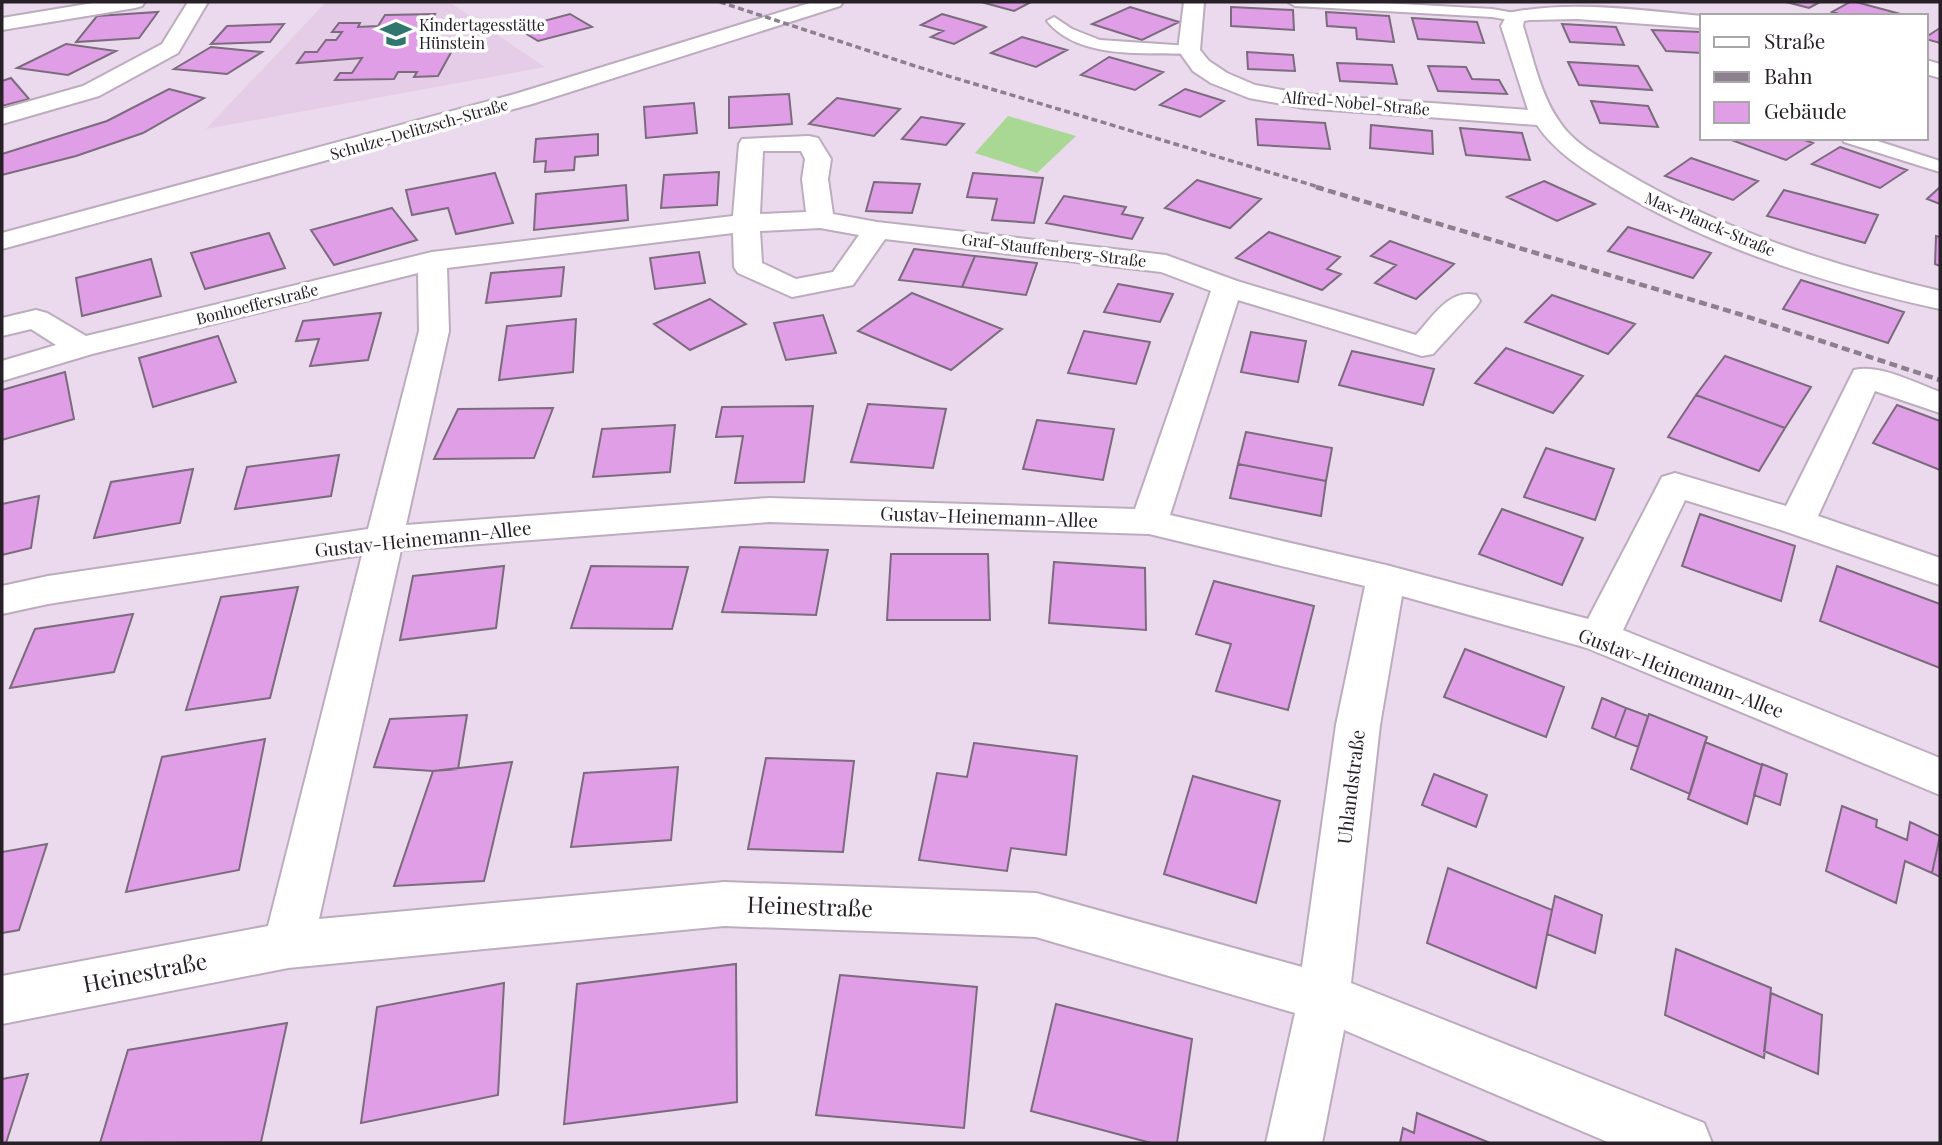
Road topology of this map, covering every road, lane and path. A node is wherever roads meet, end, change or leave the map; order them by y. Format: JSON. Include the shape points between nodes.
{"nodes":[{"id":1,"x":135,"y":2,"type":"edge"},
{"id":2,"x":198,"y":2,"type":"edge"},
{"id":3,"x":833,"y":2,"type":"edge"},
{"id":4,"x":1194,"y":2,"type":"edge"},
{"id":5,"x":1295,"y":2,"type":"edge"},
{"id":6,"x":1519,"y":11,"type":"edge"},
{"id":7,"x":1054,"y":21,"type":"dead end"},
{"id":8,"x":1700,"y":22,"type":"edge"},
{"id":9,"x":2,"y":24,"type":"edge"},
{"id":10,"x":1189,"y":50,"type":"junction"},
{"id":11,"x":2,"y":117,"type":"edge"},
{"id":12,"x":1544,"y":118,"type":"junction"},
{"id":13,"x":1856,"y":140,"type":"edge"},
{"id":14,"x":1940,"y":167,"type":"edge"},
{"id":15,"x":820,"y":220,"type":"junction"},
{"id":16,"x":746,"y":223,"type":"junction"},
{"id":17,"x":877,"y":230,"type":"junction"},
{"id":18,"x":2,"y":241,"type":"edge"},
{"id":19,"x":432,"y":261,"type":"junction"},
{"id":20,"x":1227,"y":287,"type":"junction"},
{"id":21,"x":1940,"y":300,"type":"edge"},
{"id":22,"x":1465,"y":301,"type":"dead end"},
{"id":23,"x":2,"y":327,"type":"edge"},
{"id":24,"x":81,"y":347,"type":"junction"},
{"id":25,"x":2,"y":371,"type":"edge"},
{"id":26,"x":1940,"y":403,"type":"edge"},
{"id":27,"x":1149,"y":522,"type":"junction"},
{"id":28,"x":1797,"y":522,"type":"junction"},
{"id":29,"x":385,"y":539,"type":"junction"},
{"id":30,"x":1940,"y":572,"type":"edge"},
{"id":31,"x":1385,"y":578,"type":"junction"},
{"id":32,"x":2,"y":600,"type":"edge"},
{"id":33,"x":1599,"y":638,"type":"junction"},
{"id":34,"x":1940,"y":777,"type":"edge"},
{"id":35,"x":288,"y":945,"type":"junction"},
{"id":36,"x":1324,"y":997,"type":"junction"},
{"id":37,"x":2,"y":1000,"type":"edge"},
{"id":38,"x":1294,"y":1143,"type":"edge"},
{"id":39,"x":1684,"y":1143,"type":"edge"}],
"edges":[{"from":1,"to":9,"type":"street"},
{"from":2,"to":11,"type":"street","via":[[170,48],[91,90]]},
{"from":3,"to":18,"type":"street","name":"Schulze-Delitzsch-Straße","via":[[409,133]]},
{"from":4,"to":10,"type":"street"},
{"from":5,"to":6,"type":"lane"},
{"from":6,"to":8,"type":"street"},
{"from":6,"to":12,"type":"street","name":"Max-Planck-Straße","via":[[1512,26]]},
{"from":7,"to":10,"type":"lane","via":[[1065,33],[1091,44]]},
{"from":10,"to":12,"type":"street","name":"Alfred-Nobel-Straße","via":[[1201,66],[1249,91],[1304,101]]},
{"from":12,"to":21,"type":"street","name":"Max-Planck-Straße","via":[[1572,150],[1644,198],[1744,242],[1867,283]]},
{"from":13,"to":14,"type":"lane"},
{"from":15,"to":16,"type":"street","name":"Bonhoefferstraße"},
{"from":15,"to":16,"type":"street","via":[[815,179],[818,159],[809,143],[751,144]]},
{"from":15,"to":17,"type":"street","name":"Graf-Stauffenberg-Straße"},
{"from":16,"to":17,"type":"street","via":[[748,267],[792,288],[843,279]]},
{"from":16,"to":19,"type":"street","name":"Bonhoefferstraße"},
{"from":17,"to":20,"type":"street","name":"Graf-Stauffenberg-Straße","via":[[1166,264]]},
{"from":19,"to":24,"type":"street","name":"Bonhoefferstraße"},
{"from":19,"to":29,"type":"street","via":[[434,331]]},
{"from":20,"to":22,"type":"street","name":"Graf-Stauffenberg-Straße","via":[[1422,347]]},
{"from":20,"to":27,"type":"street"},
{"from":23,"to":24,"type":"street","via":[[36,319]]},
{"from":24,"to":25,"type":"street","name":"Bonhoefferstraße"},
{"from":26,"to":28,"type":"street","via":[[1865,377]]},
{"from":27,"to":29,"type":"street","name":"Gustav-Heinemann-Allee","via":[[769,510]]},
{"from":27,"to":31,"type":"street","name":"Gustav-Heinemann-Allee"},
{"from":28,"to":30,"type":"street"},
{"from":28,"to":33,"type":"street","via":[[1675,485]]},
{"from":29,"to":32,"type":"street","name":"Gustav-Heinemann-Allee"},
{"from":29,"to":35,"type":"street"},
{"from":31,"to":33,"type":"street","name":"Gustav-Heinemann-Allee"},
{"from":31,"to":36,"type":"street","name":"Uhlandstraße","via":[[1358,725]]},
{"from":33,"to":34,"type":"street","name":"Gustav-Heinemann-Allee"},
{"from":35,"to":36,"type":"street","name":"Heinestraße","via":[[723,904],[1035,915]]},
{"from":35,"to":37,"type":"street","name":"Heinestraße"},
{"from":36,"to":38,"type":"street","name":"Uhlandstraße"},
{"from":36,"to":39,"type":"street"}]}
